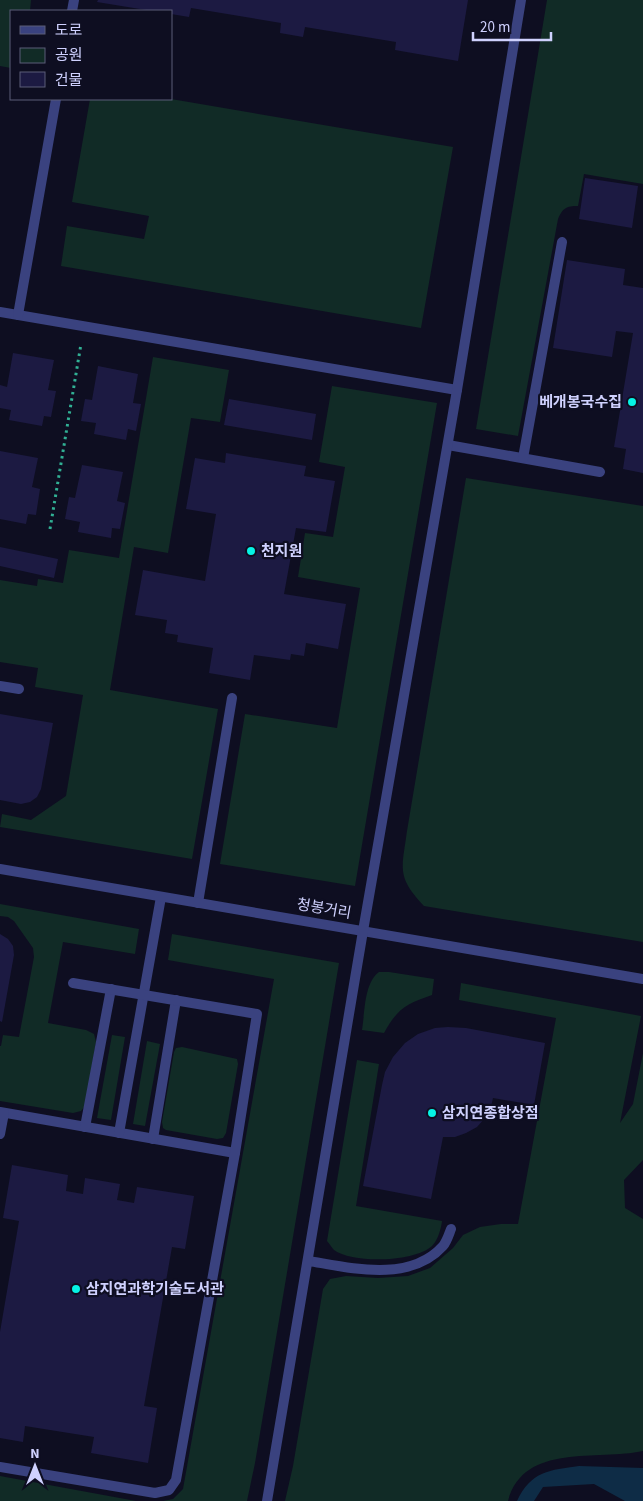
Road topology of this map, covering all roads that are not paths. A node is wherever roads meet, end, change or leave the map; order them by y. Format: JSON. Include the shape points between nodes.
{"nodes":[{"id":1,"x":522,"y":0,"type":"edge"},
{"id":2,"x":56,"y":100,"type":"edge"},
{"id":3,"x":562,"y":242,"type":"dead end"},
{"id":4,"x":0,"y":312,"type":"edge"},
{"id":5,"x":18,"y":315,"type":"junction"},
{"id":6,"x":457,"y":390,"type":"junction"},
{"id":7,"x":448,"y":445,"type":"junction"},
{"id":8,"x":523,"y":458,"type":"junction"},
{"id":9,"x":600,"y":472,"type":"dead end"},
{"id":10,"x":0,"y":686,"type":"edge"},
{"id":11,"x":19,"y":689,"type":"dead end"},
{"id":12,"x":232,"y":698,"type":"dead end"},
{"id":13,"x":0,"y":869,"type":"edge"},
{"id":14,"x":161,"y":897,"type":"junction"},
{"id":15,"x":198,"y":903,"type":"junction"},
{"id":16,"x":363,"y":931,"type":"junction"},
{"id":17,"x":643,"y":979,"type":"edge"},
{"id":18,"x":73,"y":982,"type":"dead end"},
{"id":19,"x":111,"y":988,"type":"junction"},
{"id":20,"x":144,"y":995,"type":"junction"},
{"id":21,"x":176,"y":1000,"type":"junction"},
{"id":22,"x":2,"y":1113,"type":"edge"},
{"id":23,"x":86,"y":1127,"type":"junction"},
{"id":24,"x":119,"y":1133,"type":"junction"},
{"id":25,"x":0,"y":1134,"type":"edge"},
{"id":26,"x":152,"y":1139,"type":"junction"},
{"id":27,"x":235,"y":1153,"type":"junction"},
{"id":28,"x":451,"y":1228,"type":"dead end"},
{"id":29,"x":309,"y":1261,"type":"junction"},
{"id":30,"x":0,"y":1467,"type":"edge"},
{"id":31,"x":267,"y":1501,"type":"edge"}],
"edges":[{"from":1,"to":6,"type":"street"},
{"from":2,"to":5,"type":"street"},
{"from":3,"to":8,"type":"street"},
{"from":4,"to":5,"type":"street"},
{"from":5,"to":6,"type":"street"},
{"from":6,"to":7,"type":"street"},
{"from":7,"to":8,"type":"street"},
{"from":7,"to":16,"type":"street"},
{"from":8,"to":9,"type":"street"},
{"from":10,"to":11,"type":"street"},
{"from":12,"to":15,"type":"street"},
{"from":13,"to":14,"type":"street","name":"청봉거리"},
{"from":14,"to":15,"type":"street","name":"청봉거리"},
{"from":14,"to":20,"type":"street"},
{"from":15,"to":16,"type":"street","name":"청봉거리"},
{"from":16,"to":17,"type":"street","name":"청봉거리"},
{"from":16,"to":29,"type":"street"},
{"from":18,"to":19,"type":"street"},
{"from":19,"to":20,"type":"street"},
{"from":19,"to":23,"type":"street"},
{"from":20,"to":21,"type":"street"},
{"from":20,"to":24,"type":"street"},
{"from":21,"to":26,"type":"street"},
{"from":21,"to":27,"type":"street","via":[[257,1014]]},
{"from":22,"to":23,"type":"street"},
{"from":22,"to":25,"type":"street"},
{"from":23,"to":24,"type":"street"},
{"from":24,"to":26,"type":"street"},
{"from":26,"to":27,"type":"street"},
{"from":27,"to":30,"type":"street","via":[[176,1480],[169,1490],[155,1493]]},
{"from":28,"to":29,"type":"street","via":[[444,1245],[411,1266],[368,1270]]},
{"from":29,"to":31,"type":"street"}]}
